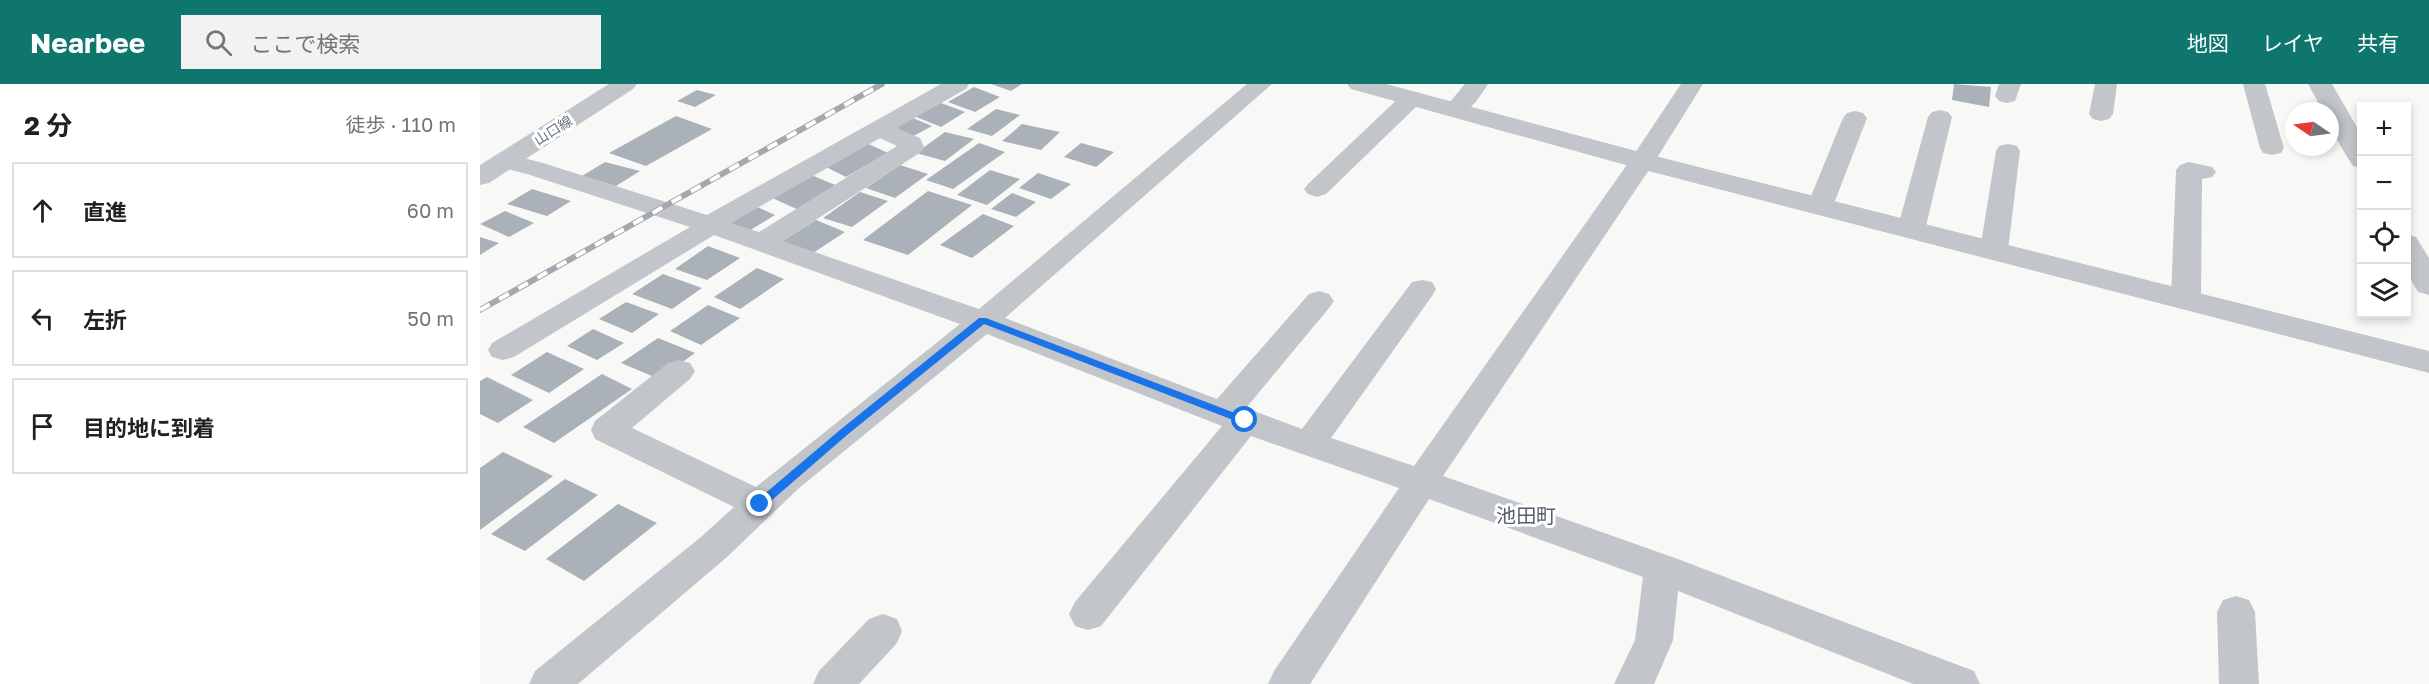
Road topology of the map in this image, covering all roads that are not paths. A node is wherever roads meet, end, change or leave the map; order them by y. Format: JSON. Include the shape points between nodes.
{"nodes":[{"id":1,"x":625,"y":84,"type":"edge"},
{"id":2,"x":958,"y":84,"type":"edge"},
{"id":3,"x":1261,"y":84,"type":"edge"},
{"id":4,"x":1359,"y":84,"type":"edge"},
{"id":5,"x":1477,"y":84,"type":"edge"},
{"id":6,"x":1692,"y":84,"type":"edge"},
{"id":7,"x":2106,"y":84,"type":"edge"},
{"id":8,"x":2254,"y":84,"type":"edge"},
{"id":9,"x":2320,"y":84,"type":"edge"},
{"id":10,"x":1404,"y":92,"type":"edge"},
{"id":11,"x":1456,"y":109,"type":"junction"},
{"id":12,"x":2101,"y":114,"type":"dead end"},
{"id":13,"x":1940,"y":117,"type":"dead end"},
{"id":14,"x":1855,"y":118,"type":"dead end"},
{"id":15,"x":879,"y":129,"type":"junction"},
{"id":16,"x":2272,"y":148,"type":"dead end"},
{"id":17,"x":2008,"y":151,"type":"dead end"},
{"id":18,"x":2359,"y":156,"type":"edge"},
{"id":19,"x":504,"y":161,"type":"junction"},
{"id":20,"x":1642,"y":161,"type":"junction"},
{"id":21,"x":2203,"y":172,"type":"dead end"},
{"id":22,"x":480,"y":177,"type":"edge"},
{"id":23,"x":1317,"y":189,"type":"dead end"},
{"id":24,"x":1820,"y":206,"type":"junction"},
{"id":25,"x":709,"y":225,"type":"junction"},
{"id":26,"x":1911,"y":230,"type":"junction"},
{"id":27,"x":761,"y":243,"type":"junction"},
{"id":28,"x":1994,"y":250,"type":"junction"},
{"id":29,"x":2411,"y":252,"type":"edge"},
{"id":30,"x":2429,"y":285,"type":"edge"},
{"id":31,"x":1422,"y":289,"type":"dead end"},
{"id":32,"x":2186,"y":299,"type":"junction"},
{"id":33,"x":1319,"y":301,"type":"dead end"},
{"id":34,"x":983,"y":321,"type":"junction"},
{"id":35,"x":503,"y":350,"type":"dead end"},
{"id":36,"x":2429,"y":362,"type":"edge"},
{"id":37,"x":680,"y":371,"type":"dead end"},
{"id":38,"x":1234,"y":417,"type":"junction"},
{"id":39,"x":1309,"y":444,"type":"junction"},
{"id":40,"x":1421,"y":482,"type":"junction"},
{"id":41,"x":760,"y":504,"type":"junction"},
{"id":42,"x":1662,"y":569,"type":"junction"},
{"id":43,"x":2236,"y":612,"type":"dead end"},
{"id":44,"x":1088,"y":614,"type":"dead end"},
{"id":45,"x":883,"y":631,"type":"dead end"},
{"id":46,"x":549,"y":684,"type":"edge"},
{"id":47,"x":833,"y":684,"type":"edge"},
{"id":48,"x":1288,"y":684,"type":"edge"},
{"id":49,"x":1634,"y":684,"type":"edge"},
{"id":50,"x":1960,"y":684,"type":"edge"},
{"id":51,"x":2239,"y":684,"type":"edge"}],
"edges":[{"from":1,"to":19,"type":"street","name":"山口線"},
{"from":2,"to":15,"type":"street"},
{"from":3,"to":34,"type":"street"},
{"from":4,"to":10,"type":"street"},
{"from":5,"to":11,"type":"street"},
{"from":6,"to":20,"type":"street"},
{"from":7,"to":12,"type":"street"},
{"from":8,"to":16,"type":"street"},
{"from":9,"to":18,"type":"street"},
{"from":10,"to":11,"type":"street"},
{"from":10,"to":23,"type":"street"},
{"from":11,"to":20,"type":"street"},
{"from":13,"to":26,"type":"street"},
{"from":14,"to":24,"type":"street"},
{"from":15,"to":25,"type":"street"},
{"from":15,"to":27,"type":"street","via":[[912,143],[912,147]]},
{"from":17,"to":28,"type":"street"},
{"from":19,"to":22,"type":"street","name":"山口線"},
{"from":19,"to":25,"type":"street"},
{"from":20,"to":24,"type":"street"},
{"from":20,"to":40,"type":"street"},
{"from":21,"to":32,"type":"street","via":[[2189,170]]},
{"from":24,"to":26,"type":"street"},
{"from":25,"to":27,"type":"street"},
{"from":25,"to":35,"type":"street"},
{"from":26,"to":28,"type":"street"},
{"from":27,"to":34,"type":"street"},
{"from":28,"to":32,"type":"street"},
{"from":29,"to":30,"type":"street"},
{"from":31,"to":39,"type":"street"},
{"from":32,"to":36,"type":"street"},
{"from":33,"to":38,"type":"street"},
{"from":34,"to":38,"type":"street"},
{"from":34,"to":41,"type":"street"},
{"from":37,"to":41,"type":"street","via":[[607,430]]},
{"from":38,"to":39,"type":"street"},
{"from":38,"to":44,"type":"street"},
{"from":39,"to":40,"type":"street"},
{"from":40,"to":42,"type":"street"},
{"from":40,"to":48,"type":"street"},
{"from":41,"to":46,"type":"street"},
{"from":42,"to":49,"type":"street","via":[[1654,640]]},
{"from":42,"to":50,"type":"street"},
{"from":43,"to":51,"type":"street"},
{"from":45,"to":47,"type":"street"}]}
